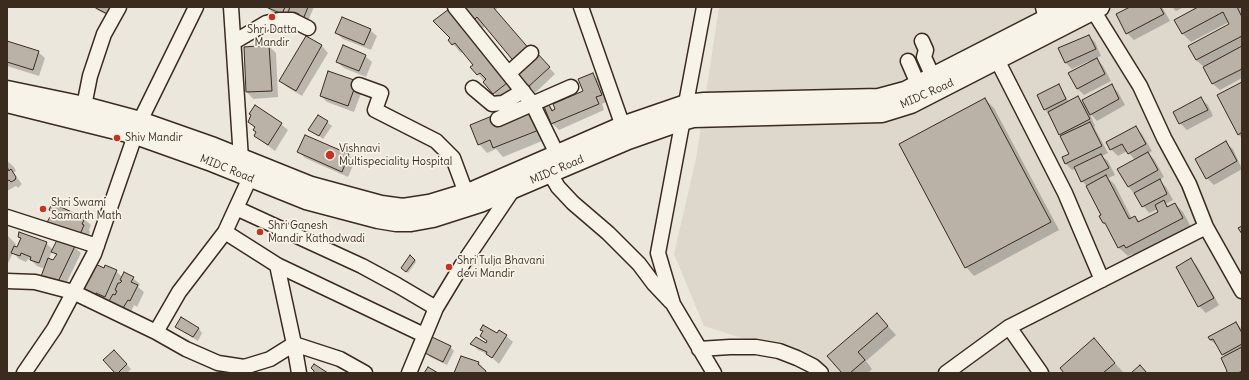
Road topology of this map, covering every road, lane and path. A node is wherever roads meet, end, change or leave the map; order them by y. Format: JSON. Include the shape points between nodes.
{"nodes":[{"id":1,"x":120,"y":7,"type":"edge"},
{"id":2,"x":196,"y":7,"type":"edge"},
{"id":3,"x":231,"y":7,"type":"edge"},
{"id":4,"x":455,"y":7,"type":"edge"},
{"id":5,"x":581,"y":7,"type":"edge"},
{"id":6,"x":704,"y":7,"type":"edge"},
{"id":7,"x":1065,"y":8,"type":"edge"},
{"id":8,"x":1095,"y":8,"type":"edge"},
{"id":9,"x":1045,"y":13,"type":"edge"},
{"id":10,"x":308,"y":28,"type":"dead end"},
{"id":11,"x":922,"y":41,"type":"dead end"},
{"id":12,"x":234,"y":42,"type":"junction"},
{"id":13,"x":531,"y":53,"type":"dead end"},
{"id":14,"x":994,"y":54,"type":"junction"},
{"id":15,"x":908,"y":62,"type":"dead end"},
{"id":16,"x":509,"y":73,"type":"junction"},
{"id":17,"x":926,"y":81,"type":"junction"},
{"id":18,"x":359,"y":85,"type":"dead end"},
{"id":19,"x":572,"y":87,"type":"dead end"},
{"id":20,"x":473,"y":88,"type":"dead end"},
{"id":21,"x":7,"y":90,"type":"edge"},
{"id":22,"x":523,"y":91,"type":"junction"},
{"id":23,"x":7,"y":103,"type":"edge"},
{"id":24,"x":532,"y":103,"type":"junction"},
{"id":25,"x":84,"y":106,"type":"junction"},
{"id":26,"x":774,"y":109,"type":"junction"},
{"id":27,"x":684,"y":112,"type":"junction"},
{"id":28,"x":498,"y":119,"type":"dead end"},
{"id":29,"x":138,"y":128,"type":"junction"},
{"id":30,"x":625,"y":133,"type":"junction"},
{"id":31,"x":550,"y":162,"type":"junction"},
{"id":32,"x":249,"y":168,"type":"junction"},
{"id":33,"x":514,"y":188,"type":"junction"},
{"id":34,"x":466,"y":193,"type":"junction"},
{"id":35,"x":236,"y":208,"type":"junction"},
{"id":36,"x":7,"y":217,"type":"edge"},
{"id":37,"x":1206,"y":227,"type":"junction"},
{"id":38,"x":225,"y":232,"type":"junction"},
{"id":39,"x":97,"y":246,"type":"junction"},
{"id":40,"x":277,"y":265,"type":"junction"},
{"id":41,"x":1102,"y":280,"type":"junction"},
{"id":42,"x":7,"y":281,"type":"edge"},
{"id":43,"x":1242,"y":291,"type":"edge"},
{"id":44,"x":74,"y":292,"type":"junction"},
{"id":45,"x":673,"y":304,"type":"junction"},
{"id":46,"x":436,"y":308,"type":"junction"},
{"id":47,"x":1009,"y":327,"type":"junction"},
{"id":48,"x":156,"y":332,"type":"junction"},
{"id":49,"x":424,"y":335,"type":"junction"},
{"id":50,"x":294,"y":344,"type":"junction"},
{"id":51,"x":699,"y":349,"type":"junction"},
{"id":52,"x":24,"y":373,"type":"edge"},
{"id":53,"x":299,"y":373,"type":"edge"},
{"id":54,"x":365,"y":373,"type":"edge"},
{"id":55,"x":410,"y":373,"type":"edge"},
{"id":56,"x":714,"y":373,"type":"edge"},
{"id":57,"x":821,"y":373,"type":"edge"},
{"id":58,"x":946,"y":373,"type":"edge"},
{"id":59,"x":1041,"y":373,"type":"edge"}],
"edges":[{"from":1,"to":25,"type":"street","via":[[104,34],[90,76]]},
{"from":2,"to":29,"type":"street"},
{"from":3,"to":12,"type":"street"},
{"from":4,"to":16,"type":"street"},
{"from":5,"to":30,"type":"street"},
{"from":6,"to":27,"type":"street"},
{"from":7,"to":9,"type":"main road","name":"MIDC Road"},
{"from":8,"to":14,"type":"main road","name":"MIDC Road"},
{"from":8,"to":37,"type":"street","via":[[1140,86],[1189,184]]},
{"from":9,"to":14,"type":"main road","name":"MIDC Road"},
{"from":10,"to":12,"type":"street","via":[[292,20],[279,20],[266,23]]},
{"from":11,"to":17,"type":"street","via":[[926,50]]},
{"from":12,"to":32,"type":"street"},
{"from":13,"to":16,"type":"street"},
{"from":14,"to":17,"type":"main road","name":"MIDC Road"},
{"from":14,"to":26,"type":"main road","name":"MIDC Road","via":[[910,104],[882,113]]},
{"from":14,"to":41,"type":"street","via":[[1065,193]]},
{"from":15,"to":17,"type":"street"},
{"from":16,"to":22,"type":"street"},
{"from":17,"to":26,"type":"main road","name":"MIDC Road","via":[[905,91],[880,98]]},
{"from":18,"to":34,"type":"street","via":[[381,93],[375,110],[436,141],[453,158]]},
{"from":19,"to":24,"type":"street"},
{"from":20,"to":22,"type":"street","via":[[492,104],[503,103]]},
{"from":21,"to":25,"type":"main road","name":"MIDC Road"},
{"from":22,"to":24,"type":"street"},
{"from":23,"to":29,"type":"main road","name":"MIDC Road"},
{"from":24,"to":28,"type":"street"},
{"from":24,"to":31,"type":"street"},
{"from":25,"to":29,"type":"main road","name":"MIDC Road"},
{"from":26,"to":27,"type":"main road","name":"MIDC Road","via":[[704,102]]},
{"from":27,"to":30,"type":"main road","name":"MIDC Road"},
{"from":27,"to":45,"type":"street","via":[[658,253]]},
{"from":29,"to":32,"type":"main road","name":"MIDC Road","via":[[214,147]]},
{"from":29,"to":39,"type":"street"},
{"from":30,"to":31,"type":"main road","name":"MIDC Road"},
{"from":31,"to":33,"type":"main road","name":"MIDC Road"},
{"from":31,"to":34,"type":"main road","name":"MIDC Road"},
{"from":31,"to":45,"type":"street","via":[[558,187],[639,264]]},
{"from":32,"to":33,"type":"main road","name":"MIDC Road","via":[[306,200],[396,222],[433,218],[480,203]]},
{"from":32,"to":34,"type":"main road","name":"MIDC Road","via":[[381,205],[404,208]]},
{"from":32,"to":35,"type":"street"},
{"from":33,"to":46,"type":"street"},
{"from":35,"to":38,"type":"street"},
{"from":35,"to":46,"type":"street","via":[[362,266]]},
{"from":36,"to":39,"type":"street"},
{"from":37,"to":41,"type":"street"},
{"from":37,"to":43,"type":"street"},
{"from":38,"to":40,"type":"street"},
{"from":38,"to":48,"type":"street","via":[[179,292]]},
{"from":39,"to":44,"type":"street"},
{"from":40,"to":49,"type":"street"},
{"from":40,"to":50,"type":"street"},
{"from":41,"to":47,"type":"street"},
{"from":42,"to":44,"type":"street","via":[[35,282]]},
{"from":44,"to":48,"type":"street"},
{"from":44,"to":52,"type":"street","via":[[54,329]]},
{"from":45,"to":51,"type":"street"},
{"from":46,"to":49,"type":"street"},
{"from":47,"to":58,"type":"street"},
{"from":47,"to":59,"type":"street"},
{"from":48,"to":50,"type":"street","via":[[218,363],[244,366],[270,359]]},
{"from":49,"to":55,"type":"street"},
{"from":50,"to":53,"type":"street"},
{"from":50,"to":54,"type":"street","via":[[340,359]]},
{"from":51,"to":56,"type":"street"},
{"from":51,"to":57,"type":"street","via":[[756,347],[797,358]]}]}
